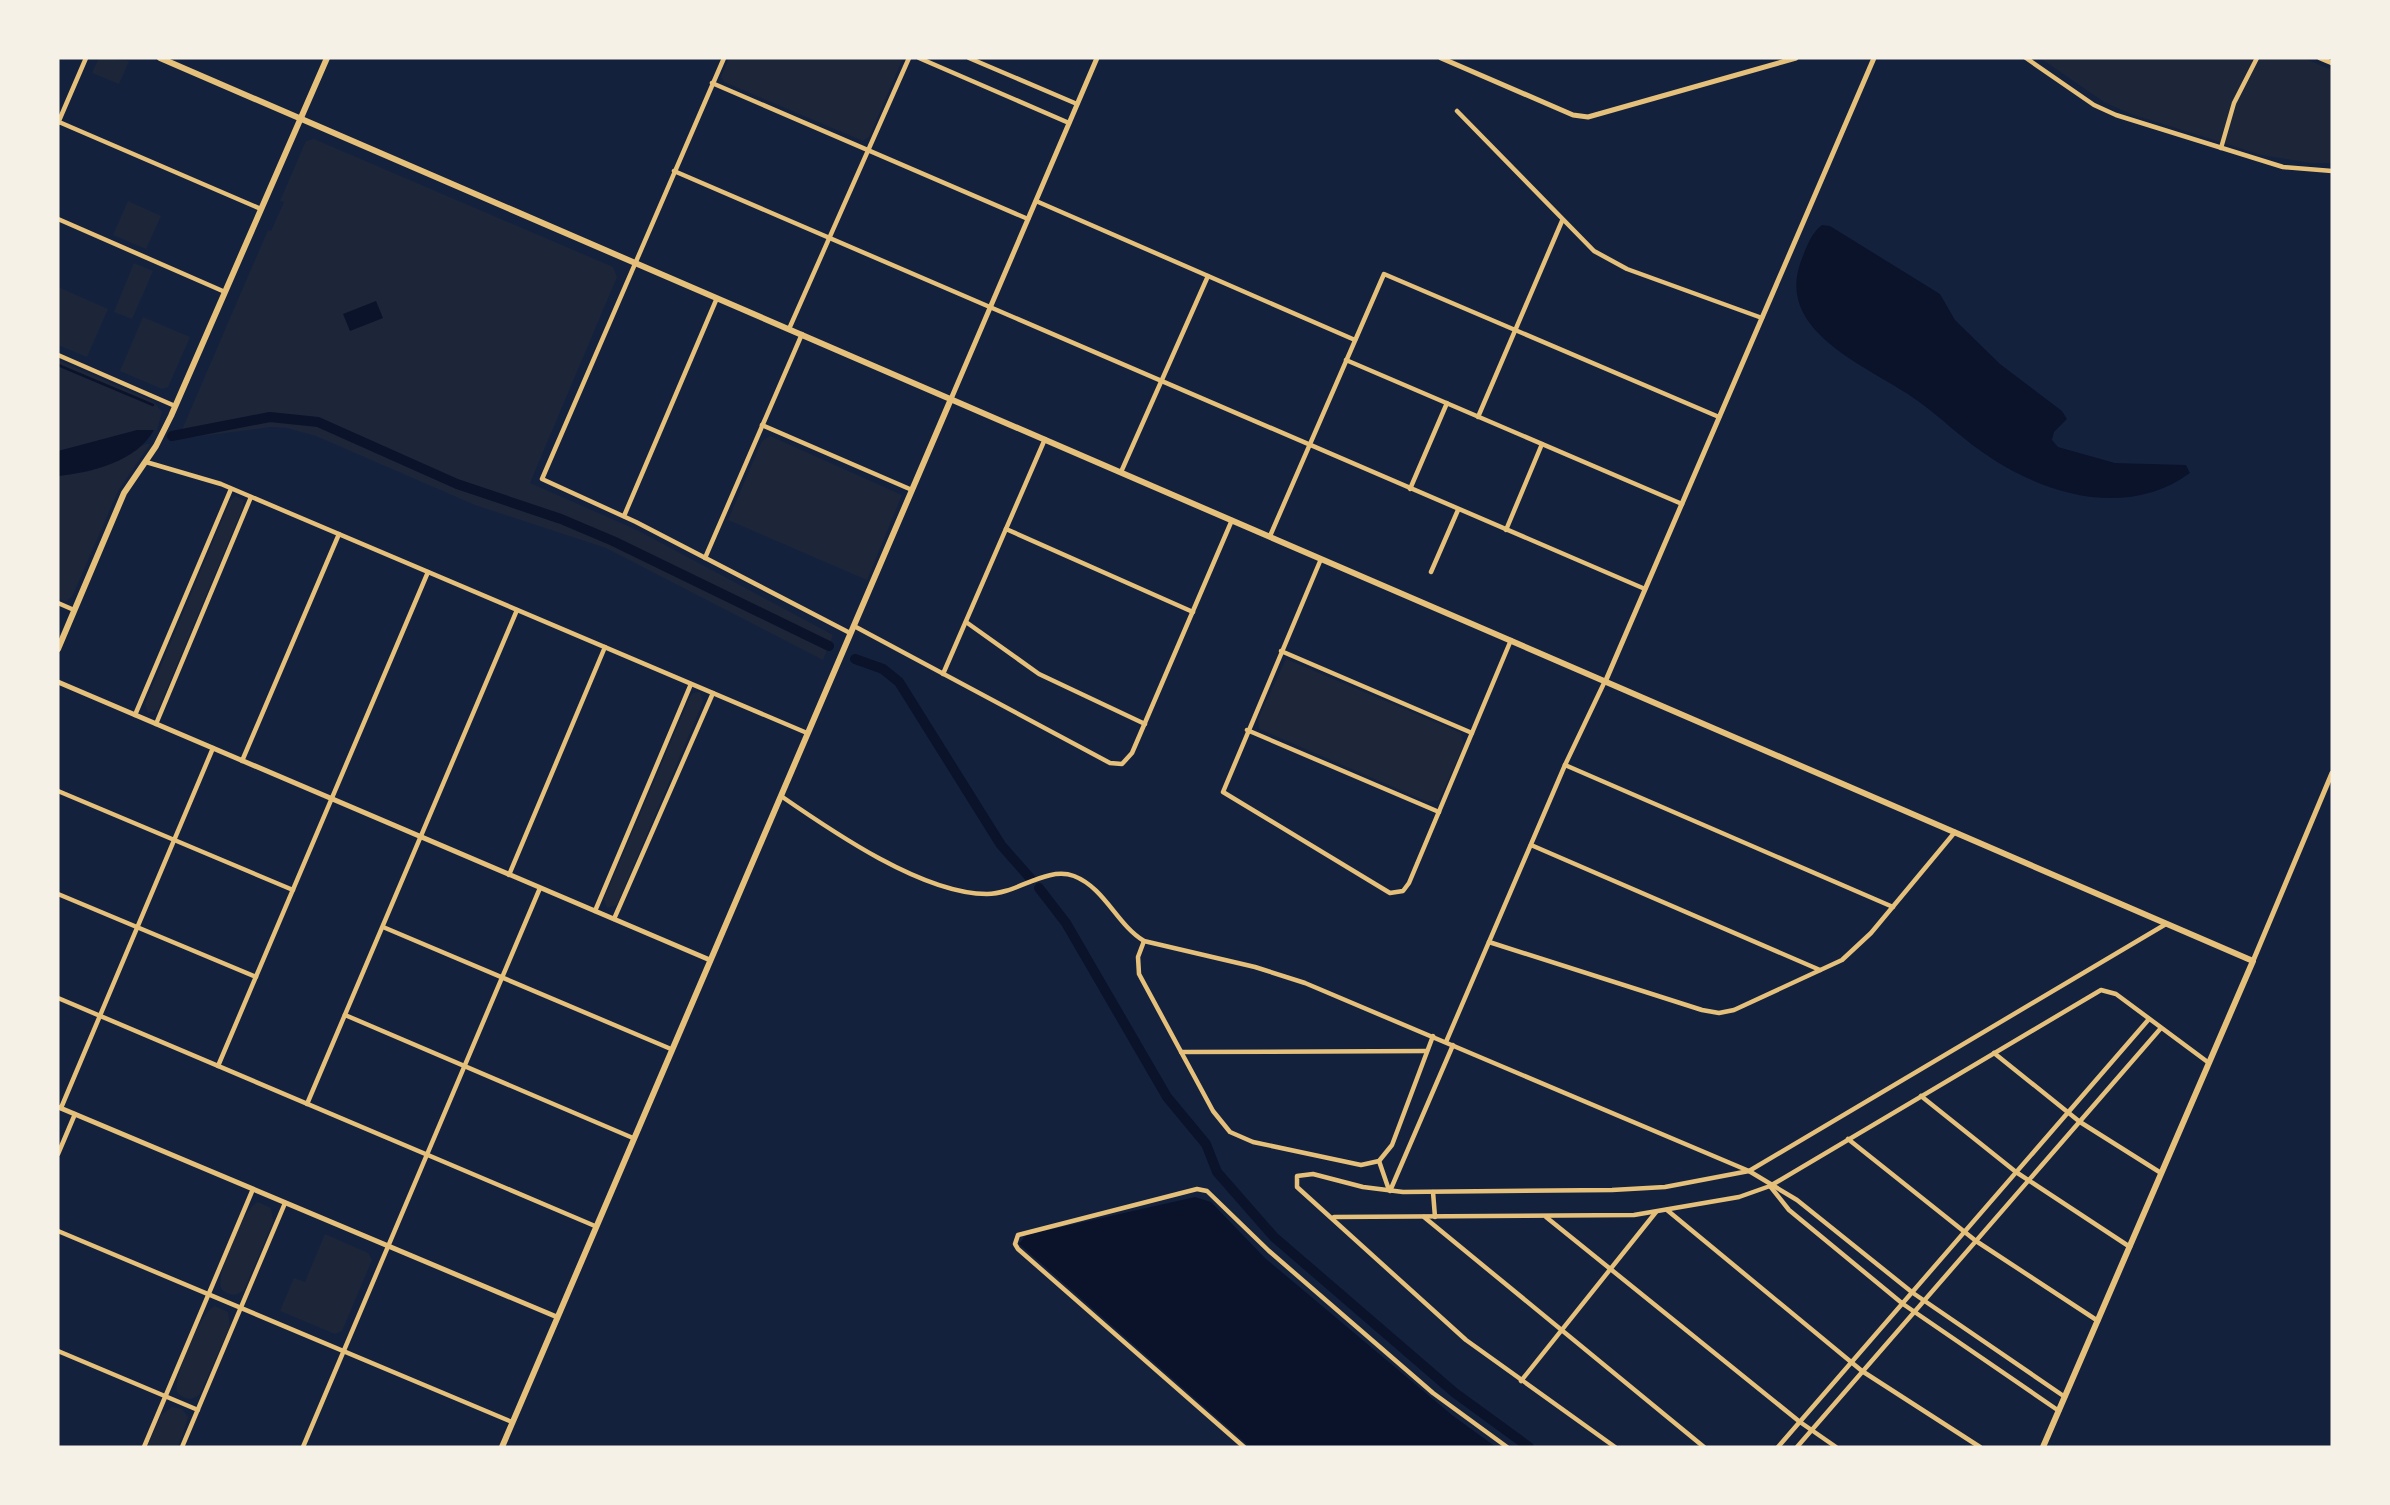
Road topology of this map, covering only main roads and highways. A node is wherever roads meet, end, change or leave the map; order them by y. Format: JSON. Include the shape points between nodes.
{"nodes":[{"id":1,"x":160,"y":58,"type":"edge"},
{"id":2,"x":327,"y":58,"type":"edge"},
{"id":3,"x":301,"y":118,"type":"junction"},
{"id":4,"x":951,"y":399,"type":"junction"},
{"id":5,"x":58,"y":649,"type":"edge"},
{"id":6,"x":502,"y":1447,"type":"edge"},
{"id":7,"x":2043,"y":1447,"type":"edge"}],
"edges":[{"from":1,"to":3,"type":"main road"},
{"from":2,"to":3,"type":"main road"},
{"from":3,"to":4,"type":"main road"},
{"from":3,"to":5,"type":"main road","via":[[175,406],[120,501]]},
{"from":4,"to":6,"type":"main road"},
{"from":4,"to":7,"type":"main road","via":[[2253,961]]}]}
